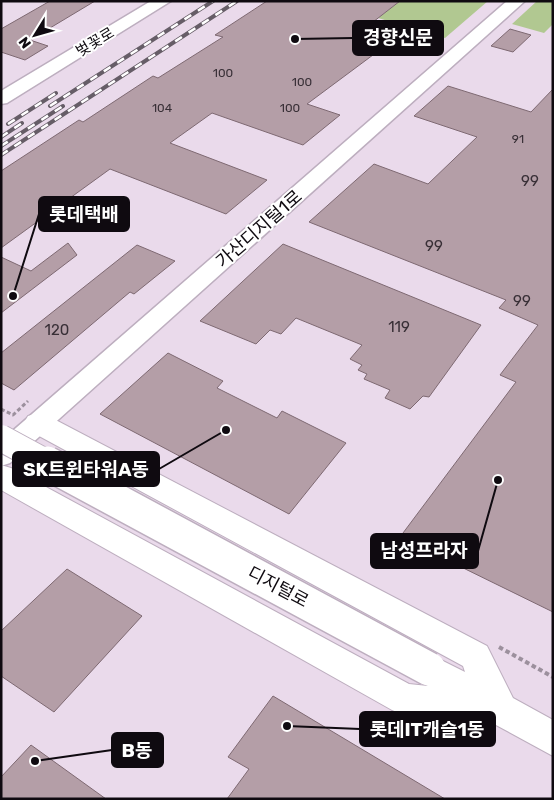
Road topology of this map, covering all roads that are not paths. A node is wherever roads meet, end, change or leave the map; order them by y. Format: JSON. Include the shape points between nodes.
{"nodes":[{"id":1,"x":163,"y":1,"type":"edge"},
{"id":2,"x":517,"y":1,"type":"edge"},
{"id":3,"x":1,"y":98,"type":"edge"},
{"id":4,"x":33,"y":412,"type":"junction"},
{"id":5,"x":1,"y":438,"type":"edge"},
{"id":6,"x":1,"y":456,"type":"edge"},
{"id":7,"x":1,"y":476,"type":"edge"},
{"id":8,"x":501,"y":710,"type":"junction"},
{"id":9,"x":553,"y":739,"type":"edge"}],
"edges":[{"from":1,"to":3,"type":"street","name":"벚꽃로"},
{"from":2,"to":4,"type":"street","name":"가산디지털1로"},
{"from":4,"to":6,"type":"street","name":"가산디지털1로"},
{"from":4,"to":8,"type":"main road","via":[[475,656]]},
{"from":5,"to":8,"type":"main road","name":"디지털로","bridge":true},
{"from":7,"to":8,"type":"main road","via":[[404,699]]},
{"from":8,"to":9,"type":"main road","name":"디지털로"}]}
